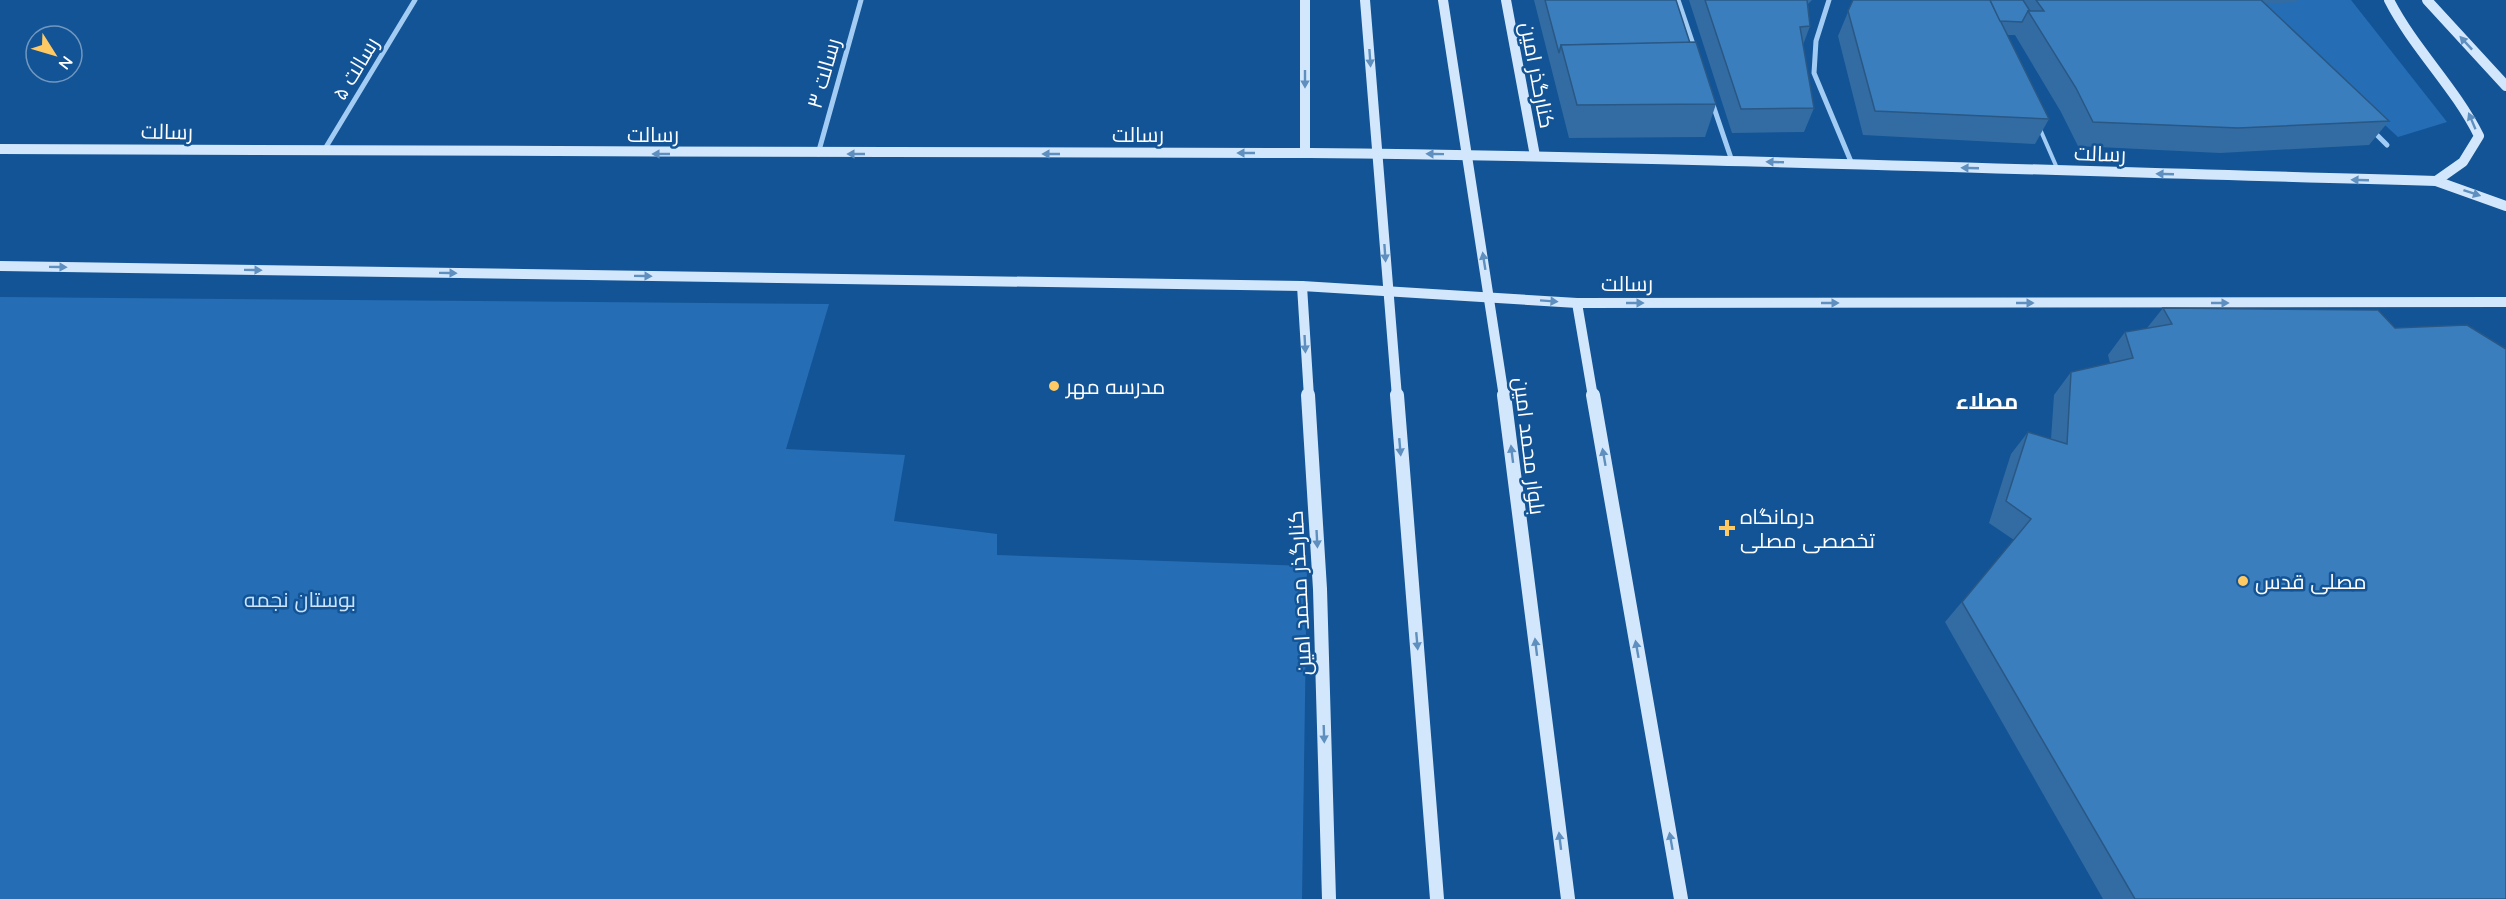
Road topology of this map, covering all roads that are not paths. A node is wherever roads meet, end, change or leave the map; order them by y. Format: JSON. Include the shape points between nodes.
{"nodes":[{"id":1,"x":415,"y":0,"type":"edge"},
{"id":2,"x":861,"y":0,"type":"edge"},
{"id":3,"x":1305,"y":0,"type":"edge"},
{"id":4,"x":1365,"y":0,"type":"edge"},
{"id":5,"x":1443,"y":0,"type":"edge"},
{"id":6,"x":1506,"y":0,"type":"edge"},
{"id":7,"x":1678,"y":0,"type":"edge"},
{"id":8,"x":1828,"y":0,"type":"edge"},
{"id":9,"x":2389,"y":0,"type":"edge"},
{"id":10,"x":2427,"y":0,"type":"edge"},
{"id":11,"x":1696,"y":54,"type":"edge"},
{"id":12,"x":2506,"y":86,"type":"edge"},
{"id":13,"x":1710,"y":97,"type":"edge"},
{"id":14,"x":2036,"y":120,"type":"edge"},
{"id":15,"x":2370,"y":128,"type":"edge"},
{"id":16,"x":2387,"y":144,"type":"edge"},
{"id":17,"x":0,"y":149,"type":"edge"},
{"id":18,"x":323,"y":153,"type":"junction"},
{"id":19,"x":1305,"y":153,"type":"junction"},
{"id":20,"x":817,"y":154,"type":"junction"},
{"id":21,"x":1535,"y":156,"type":"junction"},
{"id":22,"x":1732,"y":161,"type":"junction"},
{"id":23,"x":1852,"y":165,"type":"junction"},
{"id":24,"x":2058,"y":171,"type":"junction"},
{"id":25,"x":2436,"y":181,"type":"junction"},
{"id":26,"x":2506,"y":207,"type":"edge"},
{"id":27,"x":0,"y":266,"type":"edge"},
{"id":28,"x":1302,"y":286,"type":"junction"},
{"id":29,"x":2506,"y":302,"type":"edge"},
{"id":30,"x":1577,"y":303,"type":"junction"},
{"id":31,"x":1329,"y":899,"type":"edge"},
{"id":32,"x":1437,"y":899,"type":"edge"},
{"id":33,"x":1568,"y":899,"type":"edge"},
{"id":34,"x":1681,"y":899,"type":"edge"}],
"edges":[{"from":1,"to":18,"type":"street","name":"رسالت ۵"},
{"from":2,"to":20,"type":"street","name":"رسالت ۳"},
{"from":3,"to":19,"type":"street","one_way":true},
{"from":4,"to":32,"type":"street","one_way":true,"bridge":true},
{"from":33,"to":5,"type":"street","name":"بلوار محمد امین","one_way":true,"bridge":true,"via":[[1503,389]]},
{"from":6,"to":21,"type":"street","name":"کنارگذر امین"},
{"from":7,"to":11,"type":"street"},
{"from":8,"to":23,"type":"street","via":[[1816,41],[1814,73]]},
{"from":25,"to":9,"type":"street","one_way":true,"via":[[2463,162],[2479,136],[2469,112],[2399,22]]},
{"from":12,"to":10,"type":"street","one_way":true},
{"from":13,"to":22,"type":"street"},
{"from":14,"to":24,"type":"lane"},
{"from":15,"to":16,"type":"street"},
{"from":17,"to":18,"type":"street","name":"رسالت"},
{"from":20,"to":18,"type":"street","name":"رسالت","one_way":true},
{"from":19,"to":20,"type":"street","name":"رسالت","one_way":true},
{"from":21,"to":19,"type":"street","name":"رسالت","one_way":true},
{"from":21,"to":22,"type":"street","name":"رسالت"},
{"from":23,"to":22,"type":"street","name":"رسالت","one_way":true},
{"from":24,"to":23,"type":"street","name":"رسالت","one_way":true},
{"from":25,"to":24,"type":"street","name":"رسالت","one_way":true},
{"from":25,"to":26,"type":"street","one_way":true},
{"from":27,"to":28,"type":"street","one_way":true},
{"from":28,"to":30,"type":"street","name":"رسالت","one_way":true},
{"from":28,"to":31,"type":"street","name":"کنارگذر محمد امین","one_way":true,"via":[[1320,589]]},
{"from":30,"to":29,"type":"street","name":"رسالت","one_way":true},
{"from":34,"to":30,"type":"street","one_way":true}]}
